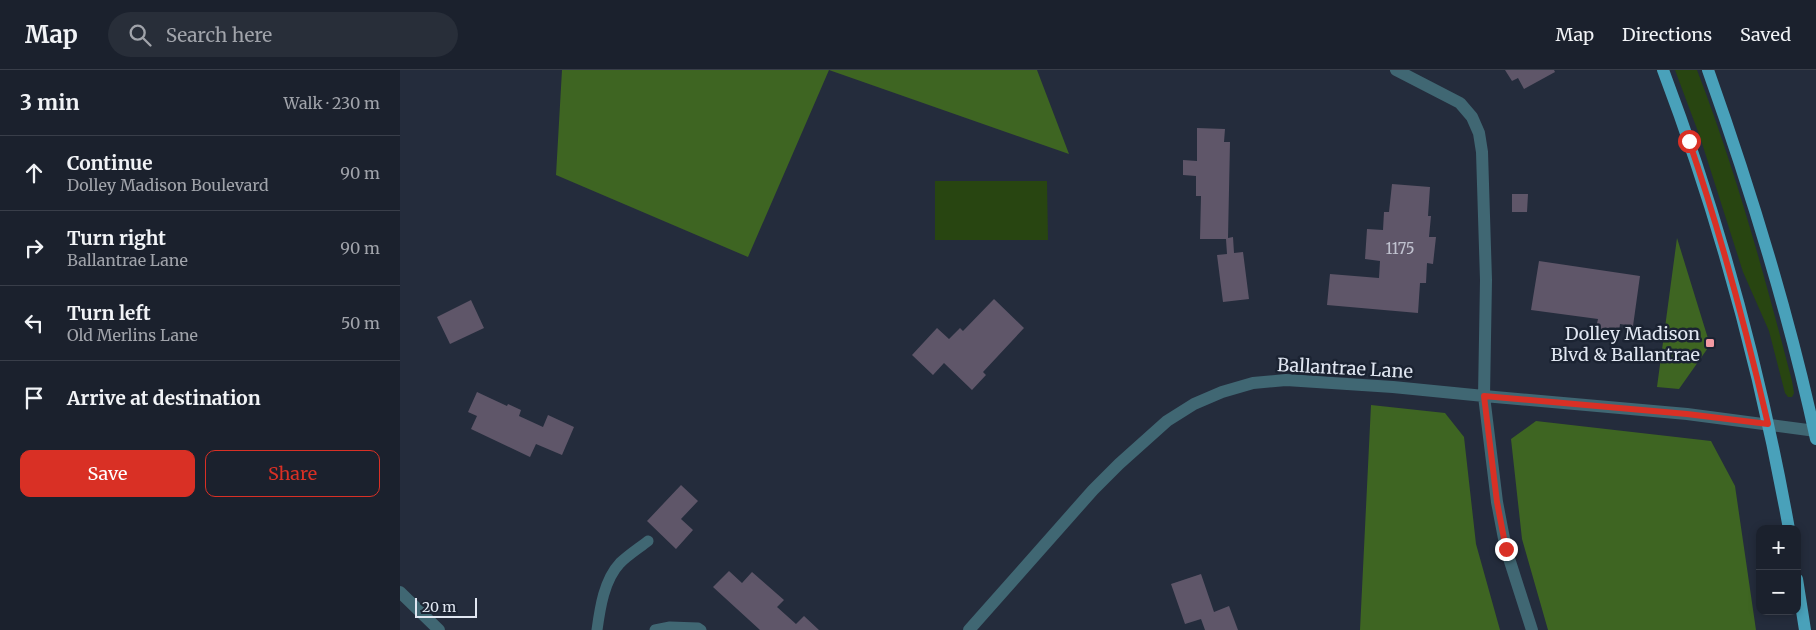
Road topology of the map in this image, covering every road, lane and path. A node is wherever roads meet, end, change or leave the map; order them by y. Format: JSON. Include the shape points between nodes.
{"nodes":[{"id":1,"x":1396,"y":70,"type":"edge"},
{"id":2,"x":1663,"y":70,"type":"edge"},
{"id":3,"x":1708,"y":70,"type":"edge"},
{"id":4,"x":1484,"y":396,"type":"junction"},
{"id":5,"x":1768,"y":424,"type":"junction"},
{"id":6,"x":1815,"y":434,"type":"edge"},
{"id":7,"x":1788,"y":525,"type":"edge"},
{"id":8,"x":648,"y":541,"type":"dead end"},
{"id":9,"x":400,"y":592,"type":"edge"},
{"id":10,"x":1801,"y":604,"type":"edge"},
{"id":11,"x":439,"y":630,"type":"edge"},
{"id":12,"x":597,"y":630,"type":"edge"},
{"id":13,"x":655,"y":630,"type":"edge"},
{"id":14,"x":701,"y":630,"type":"edge"},
{"id":15,"x":969,"y":630,"type":"edge"},
{"id":16,"x":1532,"y":630,"type":"edge"},
{"id":17,"x":1805,"y":630,"type":"edge"}],
"edges":[{"from":1,"to":4,"type":"street","via":[[1460,103],[1472,117],[1479,133],[1486,280]]},
{"from":2,"to":5,"type":"main road","via":[[1723,249]]},
{"from":3,"to":6,"type":"main road","via":[[1768,252]]},
{"from":4,"to":5,"type":"street","name":"Ballantrae Lane"},
{"from":4,"to":15,"type":"street","name":"Ballantrae Lane","via":[[1286,380],[1237,388],[1194,404],[1167,421],[1119,464]]},
{"from":4,"to":16,"type":"street","via":[[1506,549]]},
{"from":5,"to":6,"type":"street","name":"Ballantrae Lane"},
{"from":5,"to":7,"type":"main road"},
{"from":8,"to":12,"type":"lane","via":[[619,564],[599,610]]},
{"from":9,"to":11,"type":"street"},
{"from":10,"to":17,"type":"main road"},
{"from":13,"to":14,"type":"lane","via":[[670,627]]}]}
